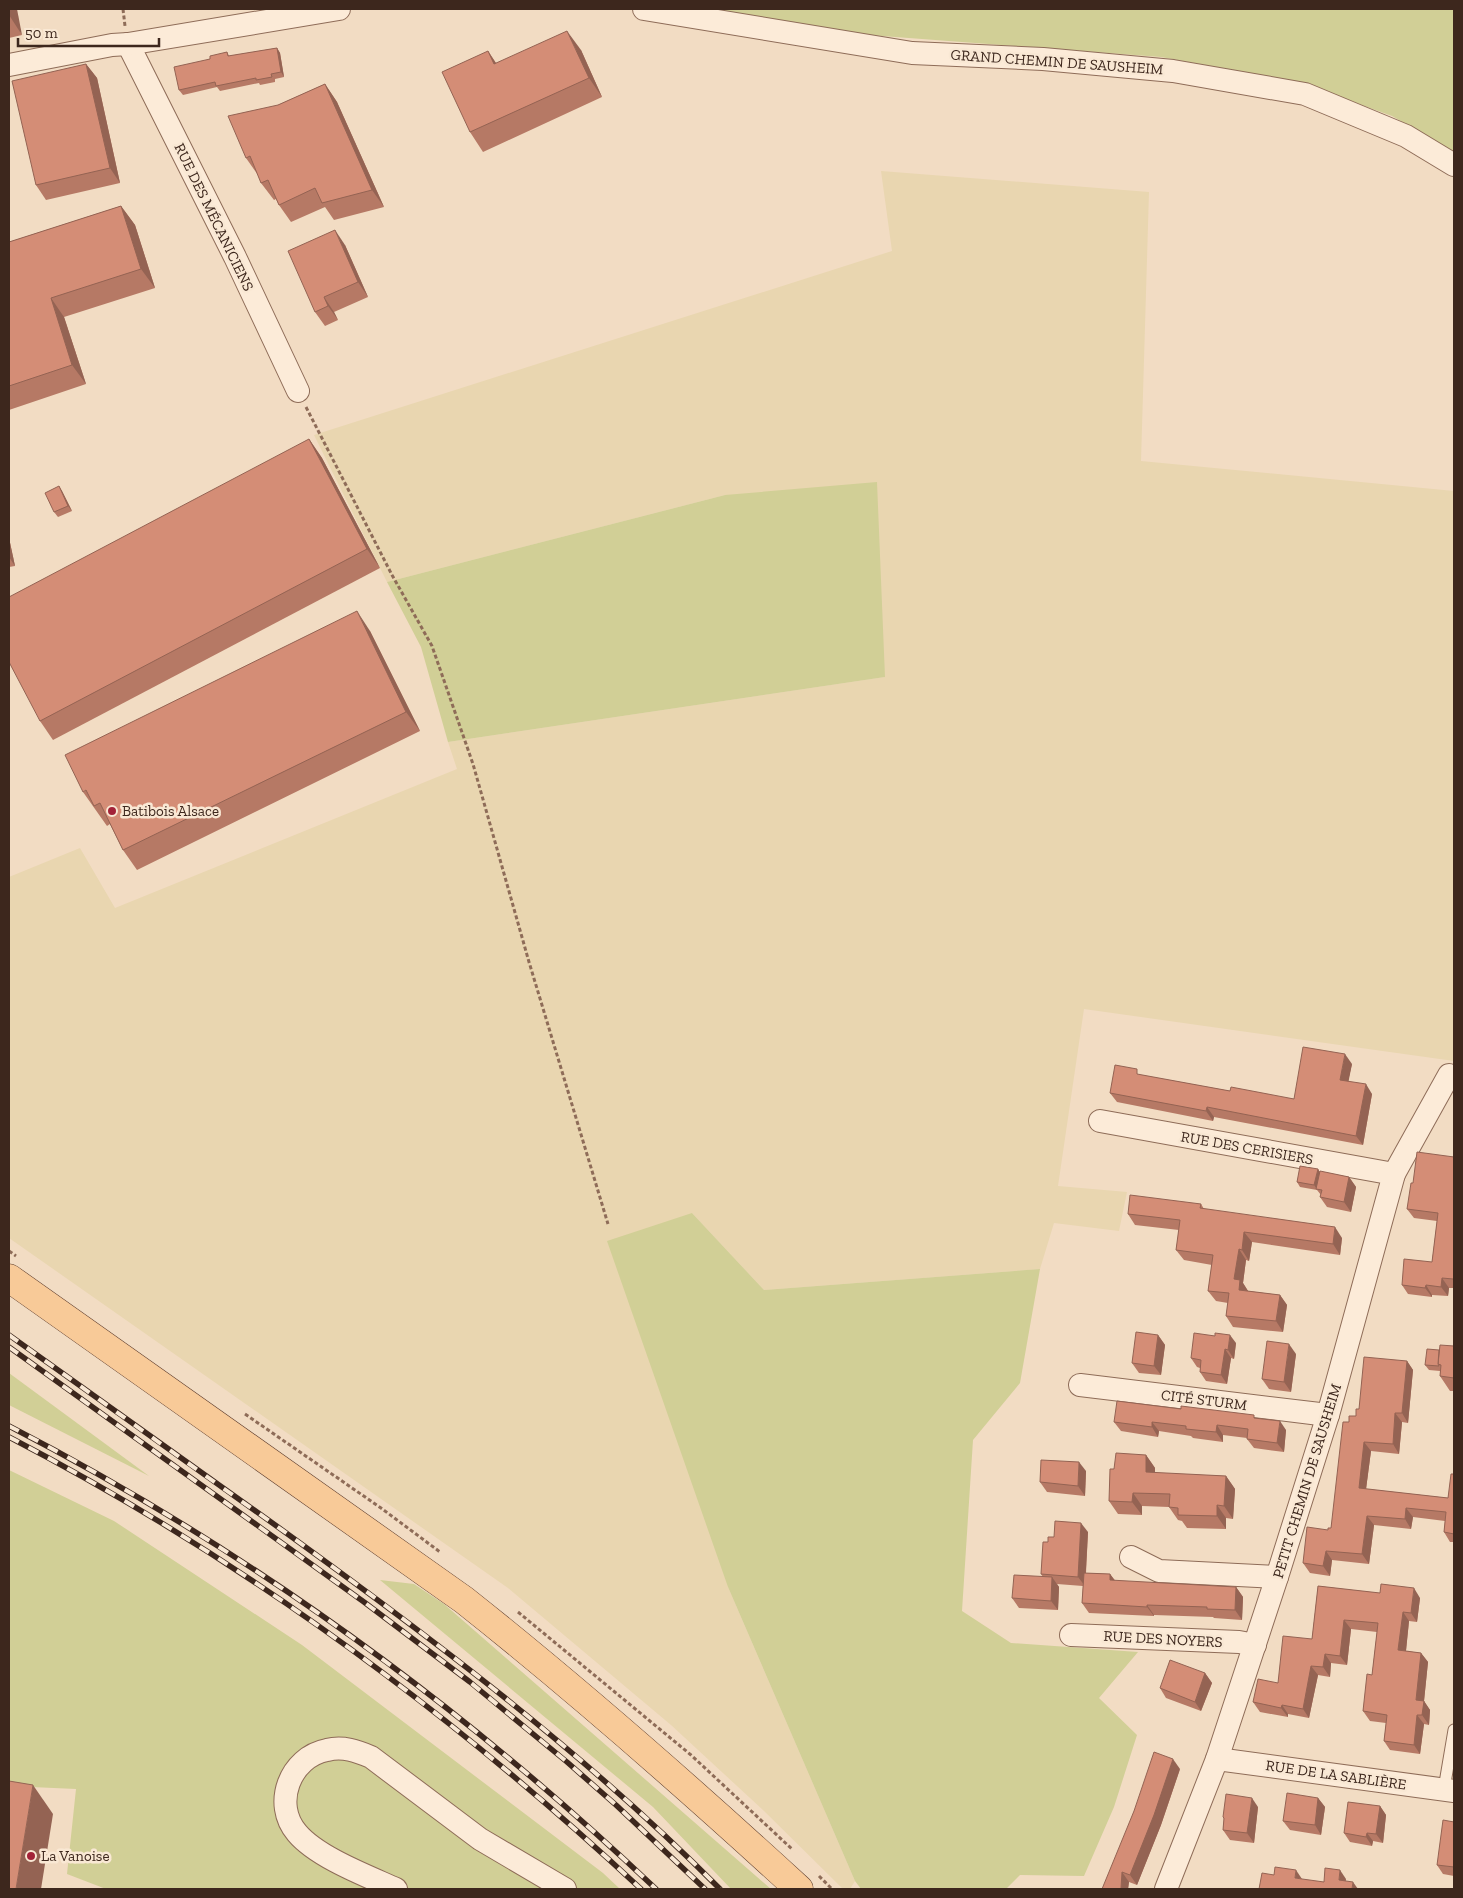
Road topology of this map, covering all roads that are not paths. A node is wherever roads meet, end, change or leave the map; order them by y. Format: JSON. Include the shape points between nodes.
{"nodes":[{"id":1,"x":339,"y":9,"type":"edge"},
{"id":2,"x":644,"y":9,"type":"edge"},
{"id":3,"x":128,"y":44,"type":"junction"},
{"id":4,"x":9,"y":65,"type":"edge"},
{"id":5,"x":1454,"y":166,"type":"edge"},
{"id":6,"x":298,"y":391,"type":"road end"},
{"id":7,"x":1449,"y":1075,"type":"dead end"},
{"id":8,"x":1100,"y":1122,"type":"dead end"},
{"id":9,"x":1394,"y":1174,"type":"junction"},
{"id":10,"x":9,"y":1278,"type":"edge"},
{"id":11,"x":1080,"y":1385,"type":"dead end"},
{"id":12,"x":1328,"y":1415,"type":"junction"},
{"id":13,"x":1131,"y":1557,"type":"dead end"},
{"id":14,"x":1277,"y":1577,"type":"junction"},
{"id":15,"x":1072,"y":1635,"type":"dead end"},
{"id":16,"x":1255,"y":1645,"type":"junction"},
{"id":17,"x":1454,"y":1730,"type":"edge"},
{"id":18,"x":1217,"y":1759,"type":"junction"},
{"id":19,"x":1449,"y":1790,"type":"edge"},
{"id":20,"x":396,"y":1889,"type":"edge"},
{"id":21,"x":564,"y":1889,"type":"edge"},
{"id":22,"x":799,"y":1889,"type":"edge"},
{"id":23,"x":1166,"y":1889,"type":"edge"}],
"edges":[{"from":1,"to":3,"type":"street"},
{"from":2,"to":5,"type":"street","name":"GRAND CHEMIN DE SAUSHEIM","via":[[912,52],[1044,59],[1173,71],[1305,94],[1406,136]]},
{"from":3,"to":4,"type":"street"},
{"from":3,"to":6,"type":"street","name":"RUE DES MÉCANICIENS","via":[[235,256]]},
{"from":7,"to":9,"type":"street","name":"PETIT CHEMIN DE SAUSHEIM"},
{"from":8,"to":9,"type":"street","name":"RUE DES CERISIERS"},
{"from":9,"to":12,"type":"street","name":"PETIT CHEMIN DE SAUSHEIM"},
{"from":10,"to":22,"type":"main road","via":[[424,1571],[528,1650]]},
{"from":11,"to":12,"type":"street","name":"CITÉ STURM"},
{"from":12,"to":14,"type":"street","name":"PETIT CHEMIN DE SAUSHEIM"},
{"from":13,"to":14,"type":"street","via":[[1159,1571]]},
{"from":14,"to":16,"type":"street","name":"PETIT CHEMIN DE SAUSHEIM"},
{"from":15,"to":16,"type":"street","name":"RUE DES NOYERS"},
{"from":16,"to":18,"type":"street","name":"PETIT CHEMIN DE SAUSHEIM"},
{"from":17,"to":19,"type":"lane"},
{"from":18,"to":19,"type":"street","name":"RUE DE LA SABLIÈRE"},
{"from":18,"to":23,"type":"street","name":"PETIT CHEMIN DE SAUSHEIM"},
{"from":20,"to":21,"type":"street","via":[[330,1858],[296,1832],[287,1815],[285,1796],[292,1773],[304,1760],[315,1753],[337,1748],[351,1749],[371,1757],[493,1848]]}]}
